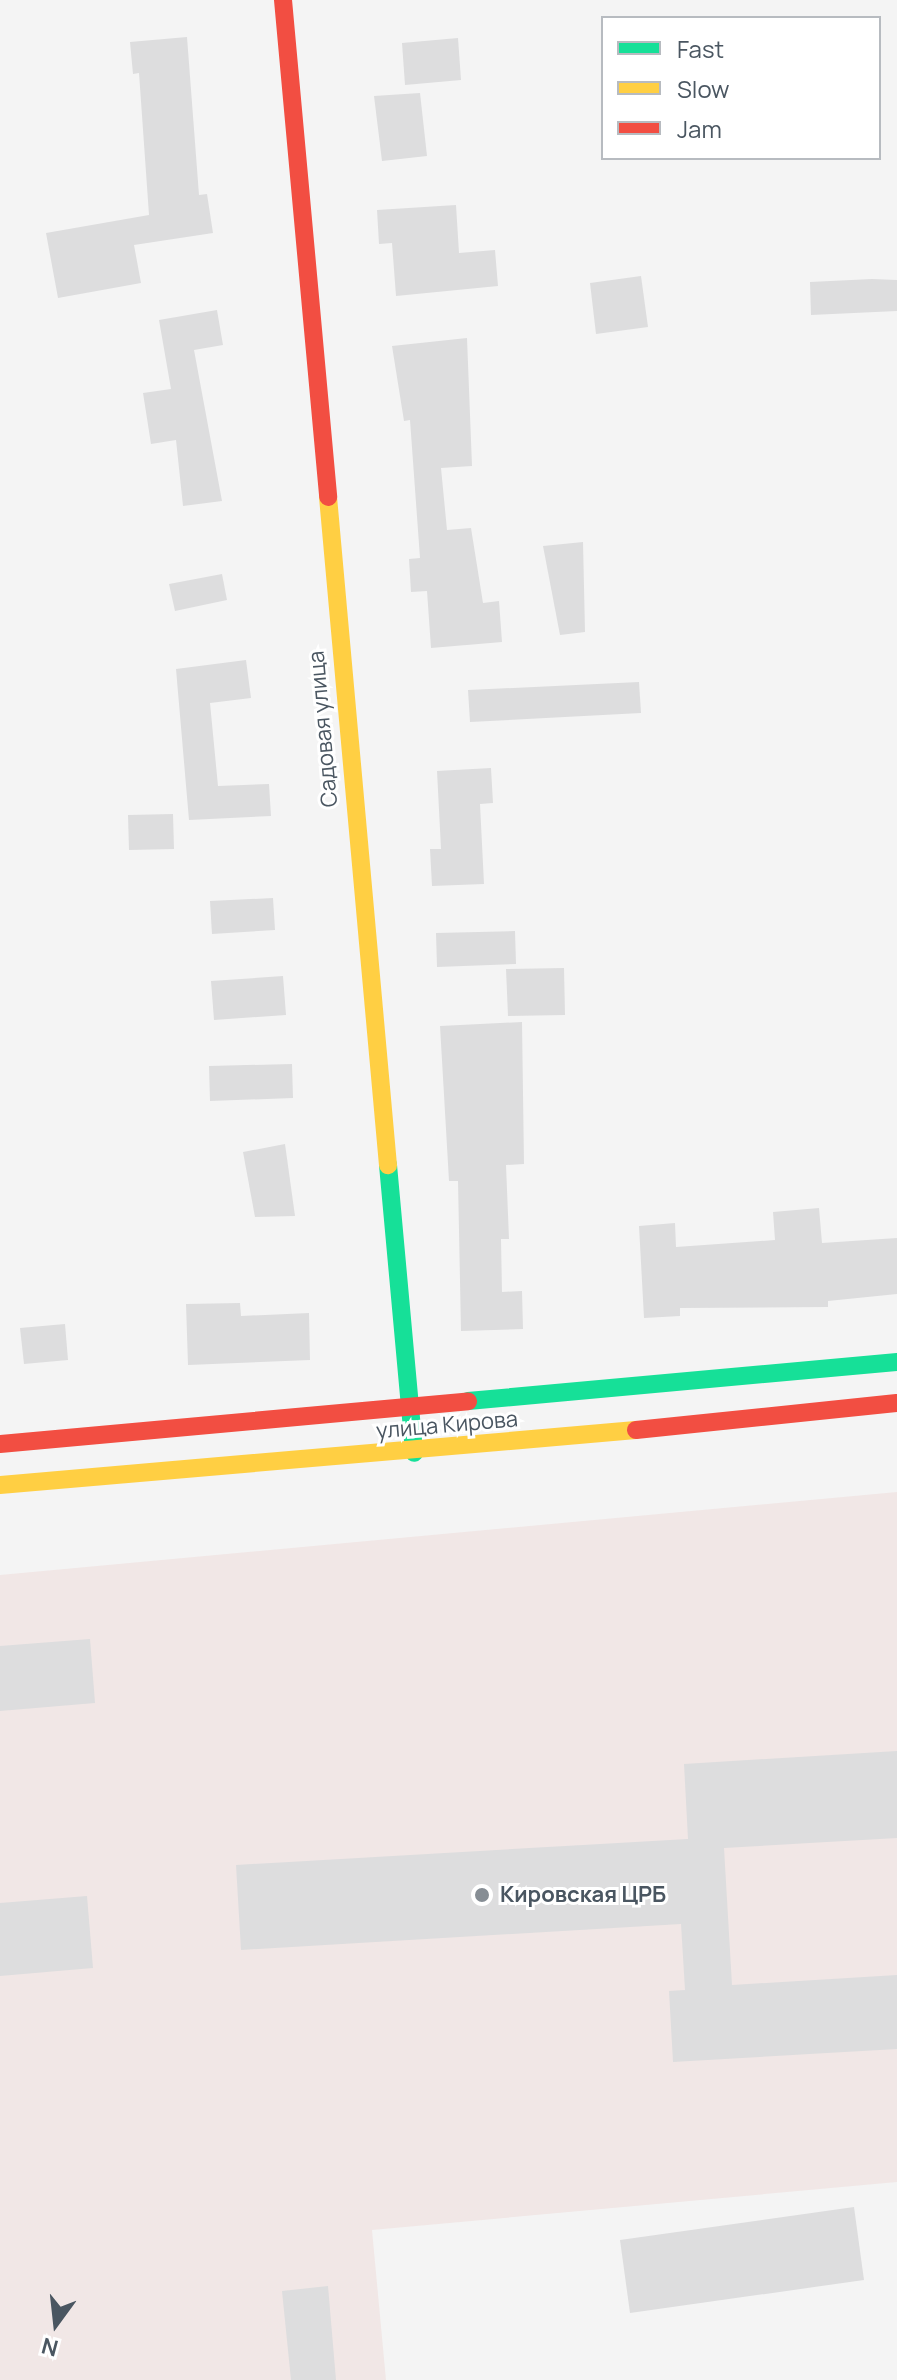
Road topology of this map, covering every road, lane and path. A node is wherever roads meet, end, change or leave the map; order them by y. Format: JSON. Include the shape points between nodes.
{"nodes":[{"id":1,"x":283,"y":0,"type":"edge"},
{"id":2,"x":897,"y":1362,"type":"edge"},
{"id":3,"x":897,"y":1403,"type":"edge"},
{"id":4,"x":408,"y":1409,"type":"junction"},
{"id":5,"x":0,"y":1444,"type":"edge"},
{"id":6,"x":414,"y":1453,"type":"junction"},
{"id":7,"x":0,"y":1485,"type":"edge"}],
"edges":[{"from":1,"to":4,"type":"street","name":"Садовая улица"},
{"from":2,"to":4,"type":"street","name":"улица Кирова"},
{"from":3,"to":6,"type":"street","name":"улица Кирова"},
{"from":4,"to":5,"type":"street","name":"улица Кирова"},
{"from":4,"to":6,"type":"street","name":"Садовая улица"},
{"from":6,"to":7,"type":"street","name":"улица Кирова"}]}
